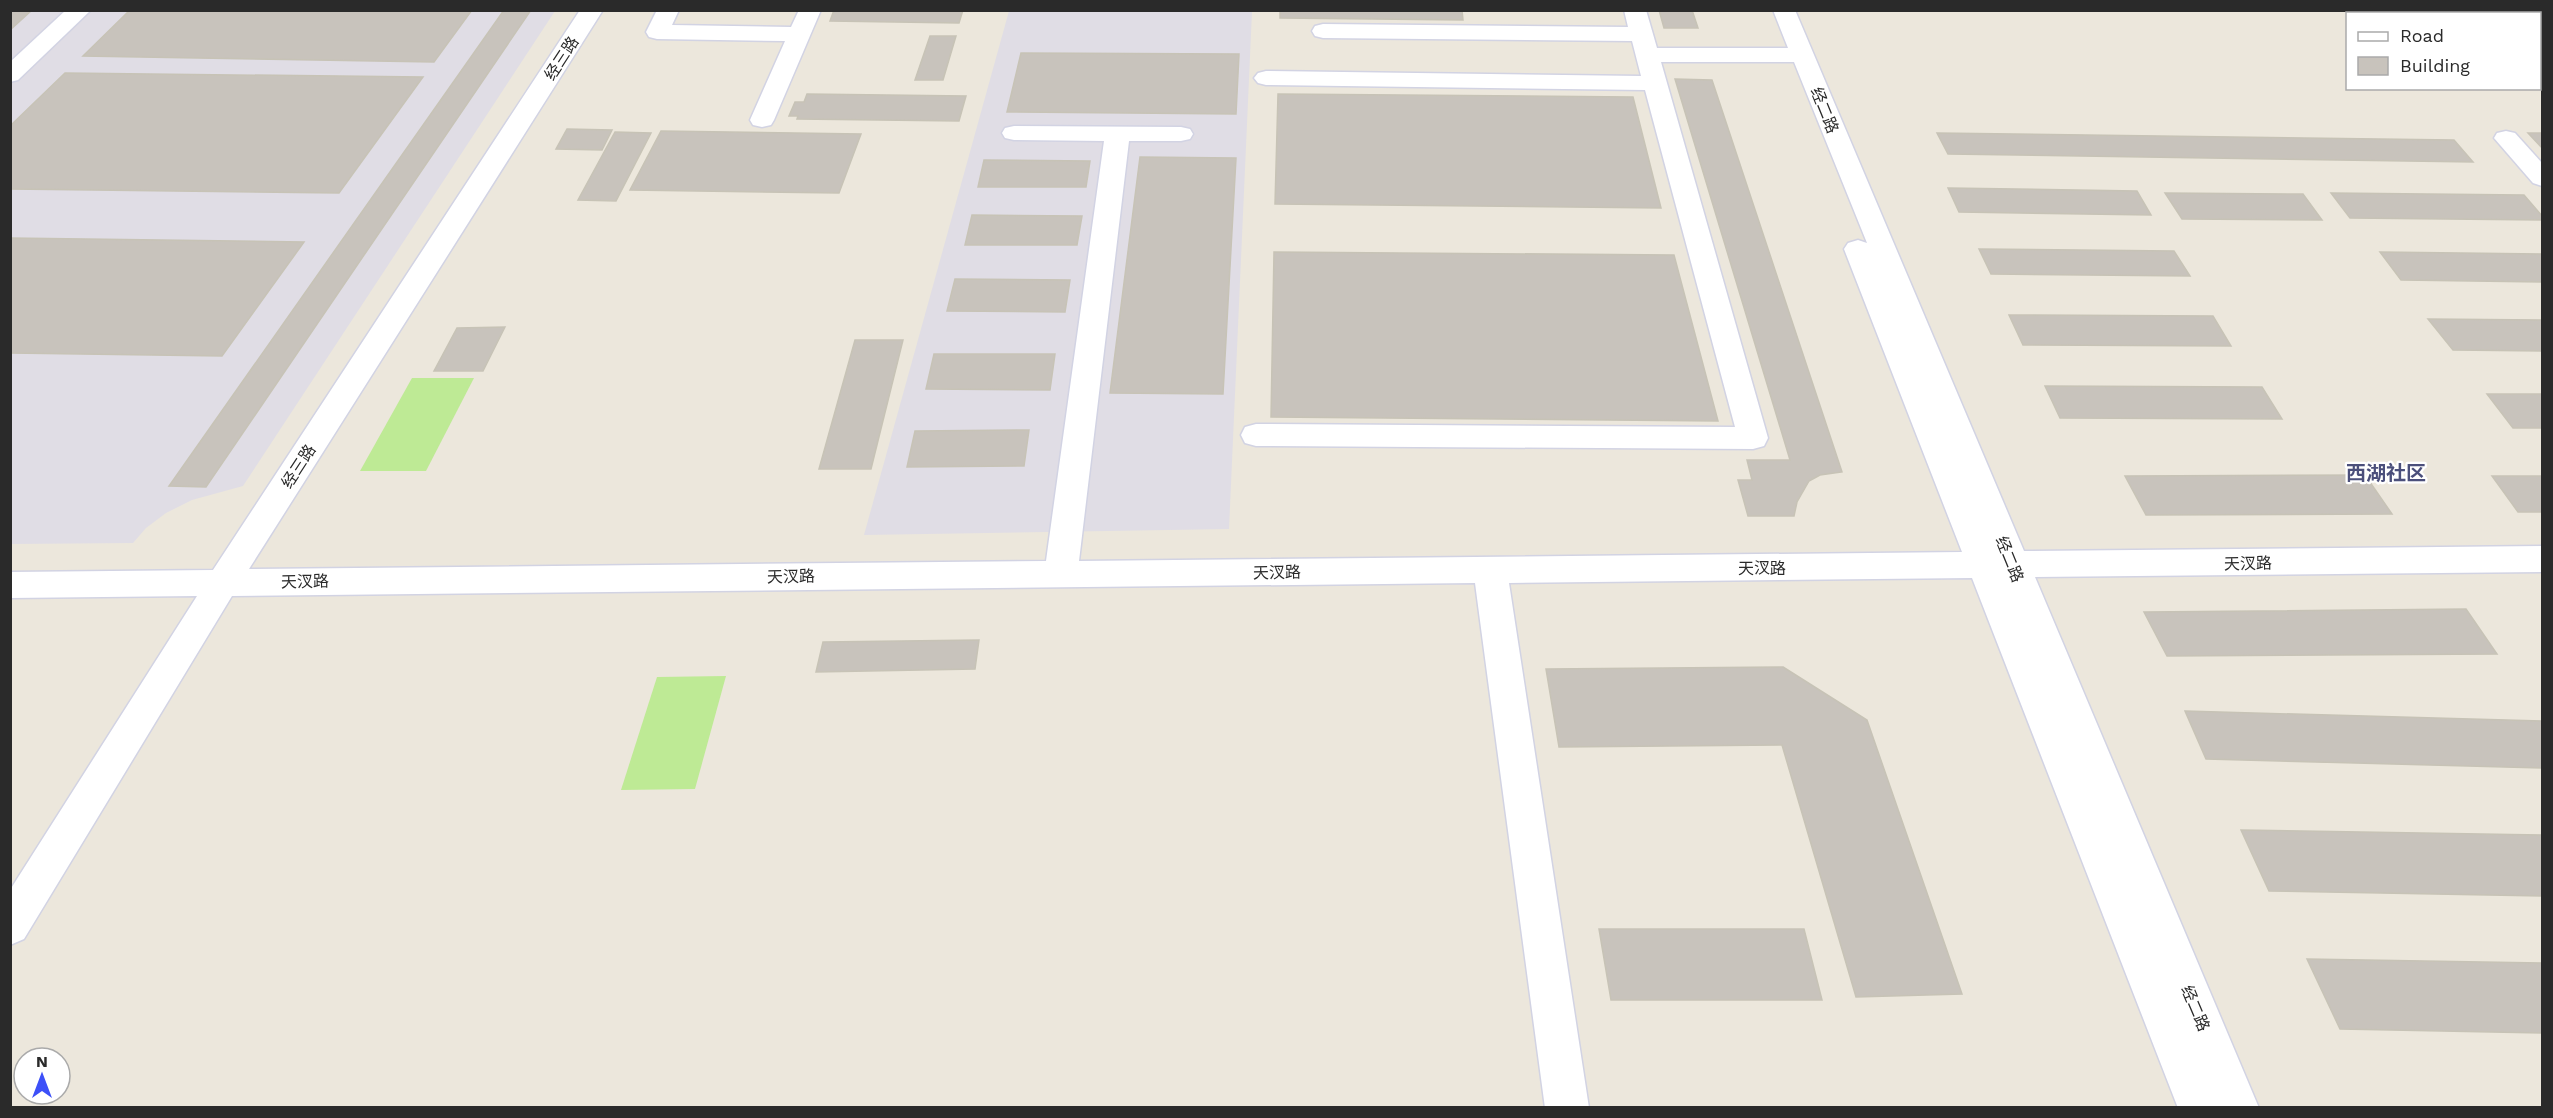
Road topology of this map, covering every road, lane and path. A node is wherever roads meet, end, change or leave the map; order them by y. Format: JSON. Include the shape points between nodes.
{"nodes":[{"id":1,"x":80,"y":10,"type":"edge"},
{"id":2,"x":592,"y":10,"type":"edge"},
{"id":3,"x":668,"y":10,"type":"edge"},
{"id":4,"x":810,"y":10,"type":"edge"},
{"id":5,"x":1483,"y":10,"type":"edge"},
{"id":6,"x":1764,"y":10,"type":"edge"},
{"id":7,"x":1784,"y":10,"type":"edge"},
{"id":8,"x":1323,"y":31,"type":"dead end"},
{"id":9,"x":1486,"y":33,"type":"junction"},
{"id":10,"x":1642,"y":33,"type":"edge"},
{"id":11,"x":799,"y":34,"type":"junction"},
{"id":12,"x":1792,"y":55,"type":"junction"},
{"id":13,"x":10,"y":75,"type":"edge"},
{"id":14,"x":1266,"y":78,"type":"dead end"},
{"id":15,"x":1656,"y":83,"type":"junction"},
{"id":16,"x":762,"y":120,"type":"dead end"},
{"id":17,"x":1014,"y":133,"type":"dead end"},
{"id":18,"x":1117,"y":134,"type":"junction"},
{"id":19,"x":1181,"y":134,"type":"dead end"},
{"id":20,"x":2506,"y":138,"type":"dead end"},
{"id":21,"x":2542,"y":178,"type":"edge"},
{"id":22,"x":1256,"y":435,"type":"dead end"},
{"id":23,"x":2542,"y":559,"type":"edge"},
{"id":24,"x":1998,"y":566,"type":"junction"},
{"id":25,"x":1490,"y":570,"type":"junction"},
{"id":26,"x":1061,"y":574,"type":"junction"},
{"id":27,"x":224,"y":581,"type":"junction"},
{"id":28,"x":10,"y":585,"type":"edge"},
{"id":29,"x":10,"y":926,"type":"edge"},
{"id":30,"x":1567,"y":1107,"type":"edge"},
{"id":31,"x":2200,"y":1107,"type":"edge"},
{"id":32,"x":2237,"y":1107,"type":"edge"}],
"edges":[{"from":1,"to":13,"type":"street"},
{"from":2,"to":27,"type":"street","name":"经三路"},
{"from":3,"to":11,"type":"street","via":[[657,32]]},
{"from":4,"to":11,"type":"street"},
{"from":5,"to":9,"type":"street"},
{"from":6,"to":12,"type":"street","name":"经二路"},
{"from":7,"to":12,"type":"street","name":"经二路"},
{"from":8,"to":9,"type":"street"},
{"from":9,"to":10,"type":"street"},
{"from":10,"to":12,"type":"street"},
{"from":10,"to":15,"type":"street"},
{"from":11,"to":16,"type":"street"},
{"from":12,"to":24,"type":"street","name":"经二路"},
{"from":14,"to":15,"type":"street"},
{"from":15,"to":22,"type":"street","via":[[1753,438]]},
{"from":17,"to":18,"type":"street"},
{"from":18,"to":19,"type":"street"},
{"from":18,"to":26,"type":"street"},
{"from":20,"to":21,"type":"street"},
{"from":23,"to":24,"type":"street","name":"天汊路"},
{"from":24,"to":25,"type":"street","name":"天汊路"},
{"from":24,"to":31,"type":"street","name":"经二路"},
{"from":24,"to":32,"type":"street","name":"经二路"},
{"from":25,"to":26,"type":"street","name":"天汊路"},
{"from":25,"to":30,"type":"street"},
{"from":26,"to":27,"type":"street","name":"天汊路"},
{"from":27,"to":28,"type":"street","name":"天汊路"},
{"from":27,"to":29,"type":"street","name":"经三路"}]}
